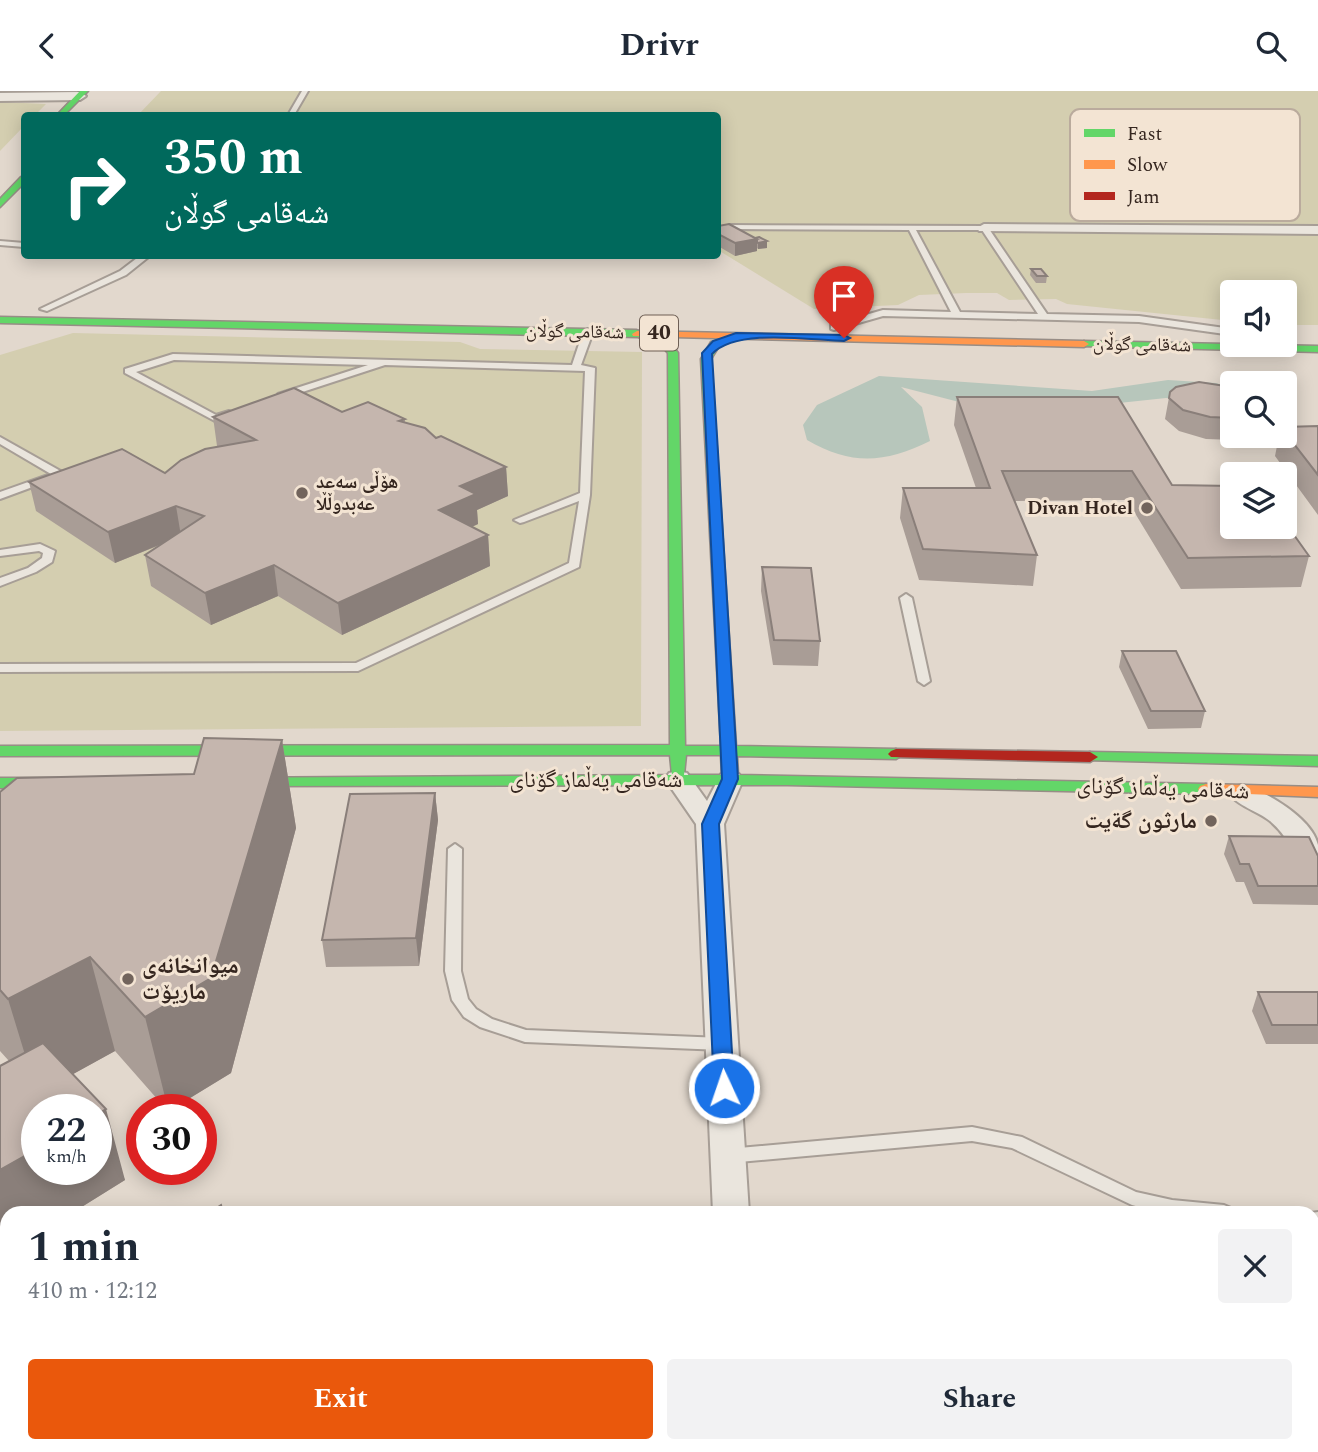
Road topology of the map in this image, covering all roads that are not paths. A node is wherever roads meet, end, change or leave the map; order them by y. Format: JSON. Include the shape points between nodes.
{"nodes":[{"id":1,"x":305,"y":91,"type":"edge"},
{"id":2,"x":82,"y":93,"type":"edge"},
{"id":3,"x":0,"y":97,"type":"edge"},
{"id":4,"x":63,"y":112,"type":"edge"},
{"id":5,"x":293,"y":112,"type":"edge"},
{"id":6,"x":21,"y":182,"type":"edge"},
{"id":7,"x":0,"y":204,"type":"edge"},
{"id":8,"x":984,"y":228,"type":"junction"},
{"id":9,"x":912,"y":229,"type":"junction"},
{"id":10,"x":1318,"y":230,"type":"edge"},
{"id":11,"x":751,"y":241,"type":"edge"},
{"id":12,"x":0,"y":243,"type":"edge"},
{"id":13,"x":21,"y":245,"type":"edge"},
{"id":14,"x":142,"y":259,"type":"edge"},
{"id":15,"x":0,"y":308,"type":"edge"},
{"id":16,"x":44,"y":309,"type":"junction"},
{"id":17,"x":957,"y":315,"type":"junction"},
{"id":18,"x":1044,"y":317,"type":"junction"},
{"id":19,"x":0,"y":320,"type":"edge"},
{"id":20,"x":834,"y":327,"type":"junction"},
{"id":21,"x":588,"y":332,"type":"junction"},
{"id":22,"x":1220,"y":332,"type":"edge"},
{"id":23,"x":636,"y":333,"type":"junction"},
{"id":24,"x":1220,"y":334,"type":"edge"},
{"id":25,"x":736,"y":336,"type":"junction"},
{"id":26,"x":1031,"y":337,"type":"junction"},
{"id":27,"x":1297,"y":342,"type":"edge"},
{"id":28,"x":1315,"y":349,"type":"edge"},
{"id":29,"x":673,"y":359,"type":"junction"},
{"id":30,"x":706,"y":359,"type":"junction"},
{"id":31,"x":383,"y":363,"type":"junction"},
{"id":32,"x":575,"y":368,"type":"junction"},
{"id":33,"x":267,"y":401,"type":"edge"},
{"id":34,"x":241,"y":410,"type":"edge"},
{"id":35,"x":0,"y":440,"type":"edge"},
{"id":36,"x":585,"y":495,"type":"junction"},
{"id":37,"x":0,"y":496,"type":"edge"},
{"id":38,"x":520,"y":520,"type":"dead end"},
{"id":39,"x":0,"y":553,"type":"edge"},
{"id":40,"x":0,"y":582,"type":"edge"},
{"id":41,"x":906,"y":598,"type":"dead end"},
{"id":42,"x":0,"y":668,"type":"edge"},
{"id":43,"x":924,"y":681,"type":"dead end"},
{"id":44,"x":677,"y":750,"type":"junction"},
{"id":45,"x":0,"y":751,"type":"edge"},
{"id":46,"x":729,"y":751,"type":"junction"},
{"id":47,"x":1318,"y":761,"type":"edge"},
{"id":48,"x":678,"y":779,"type":"junction"},
{"id":49,"x":730,"y":779,"type":"junction"},
{"id":50,"x":82,"y":782,"type":"edge"},
{"id":51,"x":218,"y":782,"type":"edge"},
{"id":52,"x":0,"y":783,"type":"edge"},
{"id":53,"x":1318,"y":792,"type":"edge"},
{"id":54,"x":1242,"y":793,"type":"junction"},
{"id":55,"x":710,"y":824,"type":"junction"},
{"id":56,"x":455,"y":849,"type":"dead end"},
{"id":57,"x":1318,"y":869,"type":"edge"},
{"id":58,"x":722,"y":1044,"type":"junction"},
{"id":59,"x":728,"y":1156,"type":"junction"},
{"id":60,"x":731,"y":1206,"type":"edge"},
{"id":61,"x":1164,"y":1206,"type":"edge"}],
"edges":[{"from":1,"to":5,"type":"lane"},
{"from":2,"to":3,"type":"street"},
{"from":2,"to":4,"type":"street"},
{"from":6,"to":7,"type":"street"},
{"from":8,"to":9,"type":"lane"},
{"from":8,"to":10,"type":"street"},
{"from":8,"to":18,"type":"lane"},
{"from":9,"to":11,"type":"lane","via":[[730,227]]},
{"from":9,"to":17,"type":"lane"},
{"from":12,"to":13,"type":"lane"},
{"from":14,"to":16,"type":"lane","via":[[123,273]]},
{"from":15,"to":16,"type":"street","name":"شەقامی گوڵان","number":"40"},
{"from":16,"to":20,"type":"street","name":"شەقامی گوڵان","number":"40"},
{"from":17,"to":18,"type":"lane"},
{"from":17,"to":20,"type":"lane","via":[[883,313]]},
{"from":18,"to":22,"type":"lane","via":[[1139,319]]},
{"from":19,"to":21,"type":"street","name":"شەقامی گوڵان","number":"40"},
{"from":20,"to":26,"type":"street","name":"شەقامی گوڵان","number":"40"},
{"from":21,"to":23,"type":"street","name":"شەقامی گوڵان","number":"40"},
{"from":21,"to":32,"type":"lane"},
{"from":23,"to":25,"type":"street","name":"شەقامی گوڵان","number":"40"},
{"from":23,"to":29,"type":"street","via":[[665,343]]},
{"from":24,"to":26,"type":"street","name":"شەقامی گوڵان","number":"40"},
{"from":25,"to":26,"type":"street","name":"شەقامی گوڵان","number":"40"},
{"from":25,"to":30,"type":"street","via":[[715,344]]},
{"from":26,"to":28,"type":"street","name":"شەقامی گوڵان","number":"40"},
{"from":27,"to":28,"type":"street","name":"شەقامی گوڵان","number":"40"},
{"from":29,"to":30,"type":"street","via":[[689,353]]},
{"from":29,"to":44,"type":"street"},
{"from":30,"to":46,"type":"street"},
{"from":31,"to":32,"type":"lane"},
{"from":31,"to":33,"type":"lane"},
{"from":31,"to":34,"type":"lane","via":[[173,357],[128,371],[215,418]]},
{"from":32,"to":36,"type":"lane","via":[[590,368]]},
{"from":35,"to":37,"type":"lane","via":[[60,475]]},
{"from":36,"to":38,"type":"lane"},
{"from":36,"to":42,"type":"lane","via":[[575,565],[358,667]]},
{"from":39,"to":40,"type":"lane","via":[[40,547],[49,551],[48,560]]},
{"from":41,"to":43,"type":"lane"},
{"from":44,"to":45,"type":"street","name":"شەقامی یەڵماز گۆنای"},
{"from":44,"to":46,"type":"street","name":"شەقامی یەڵماز گۆنای"},
{"from":44,"to":48,"type":"street"},
{"from":46,"to":47,"type":"street","name":"شەقامی یەڵماز گۆنای"},
{"from":46,"to":49,"type":"street"},
{"from":48,"to":49,"type":"street","name":"شەقامی یەڵماز گۆنای"},
{"from":48,"to":51,"type":"street","name":"شەقامی یەڵماز گۆنای"},
{"from":48,"to":55,"type":"street"},
{"from":49,"to":54,"type":"street","name":"شەقامی یەڵماز گۆنای","via":[[1165,787]]},
{"from":49,"to":55,"type":"street"},
{"from":50,"to":52,"type":"street"},
{"from":53,"to":54,"type":"street","name":"شەقامی یەڵماز گۆنای"},
{"from":54,"to":57,"type":"street","via":[[1273,807],[1303,838]]},
{"from":55,"to":58,"type":"street"},
{"from":56,"to":58,"type":"lane","via":[[454,986],[471,1013],[525,1037]]},
{"from":58,"to":59,"type":"street"},
{"from":59,"to":60,"type":"street"},
{"from":59,"to":61,"type":"lane","via":[[972,1134],[1016,1142],[1132,1198]]}]}
